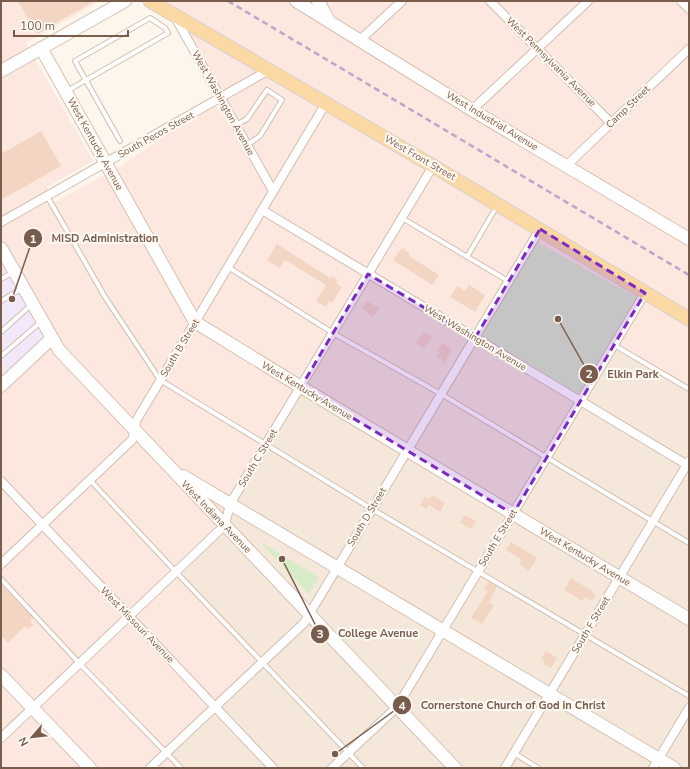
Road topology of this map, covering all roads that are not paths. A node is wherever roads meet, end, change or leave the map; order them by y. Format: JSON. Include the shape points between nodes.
{"nodes":[{"id":1,"x":125,"y":1,"type":"edge"},
{"id":2,"x":150,"y":1,"type":"edge"},
{"id":3,"x":296,"y":1,"type":"edge"},
{"id":4,"x":318,"y":1,"type":"edge"},
{"id":5,"x":402,"y":1,"type":"edge"},
{"id":6,"x":490,"y":1,"type":"edge"},
{"id":7,"x":588,"y":1,"type":"edge"},
{"id":8,"x":681,"y":1,"type":"edge"},
{"id":9,"x":689,"y":9,"type":"edge"},
{"id":10,"x":174,"y":15,"type":"junction"},
{"id":11,"x":331,"y":24,"type":"junction"},
{"id":12,"x":359,"y":41,"type":"junction"},
{"id":13,"x":41,"y":48,"type":"junction"},
{"id":14,"x":537,"y":49,"type":"junction"},
{"id":15,"x":689,"y":49,"type":"edge"},
{"id":16,"x":269,"y":70,"type":"junction"},
{"id":17,"x":1,"y":71,"type":"edge"},
{"id":18,"x":86,"y":80,"type":"junction"},
{"id":19,"x":66,"y":92,"type":"junction"},
{"id":20,"x":221,"y":98,"type":"junction"},
{"id":21,"x":326,"y":103,"type":"junction"},
{"id":22,"x":472,"y":110,"type":"junction"},
{"id":23,"x":611,"y":123,"type":"junction"},
{"id":24,"x":236,"y":125,"type":"junction"},
{"id":25,"x":120,"y":142,"type":"dead end"},
{"id":26,"x":247,"y":145,"type":"junction"},
{"id":27,"x":106,"y":163,"type":"junction"},
{"id":28,"x":433,"y":166,"type":"junction"},
{"id":29,"x":566,"y":166,"type":"junction"},
{"id":30,"x":273,"y":191,"type":"junction"},
{"id":31,"x":47,"y":196,"type":"junction"},
{"id":32,"x":498,"y":204,"type":"junction"},
{"id":33,"x":262,"y":210,"type":"junction"},
{"id":34,"x":402,"y":218,"type":"junction"},
{"id":35,"x":1,"y":222,"type":"edge"},
{"id":36,"x":540,"y":230,"type":"junction"},
{"id":37,"x":689,"y":239,"type":"edge"},
{"id":38,"x":2,"y":254,"type":"edge"},
{"id":39,"x":467,"y":257,"type":"junction"},
{"id":40,"x":228,"y":267,"type":"junction"},
{"id":41,"x":14,"y":271,"type":"junction"},
{"id":42,"x":368,"y":274,"type":"junction"},
{"id":43,"x":1,"y":279,"type":"edge"},
{"id":44,"x":508,"y":281,"type":"junction"},
{"id":45,"x":23,"y":288,"type":"junction"},
{"id":46,"x":645,"y":293,"type":"junction"},
{"id":47,"x":1,"y":301,"type":"edge"},
{"id":48,"x":32,"y":304,"type":"junction"},
{"id":49,"x":689,"y":319,"type":"edge"},
{"id":50,"x":42,"y":321,"type":"junction"},
{"id":51,"x":195,"y":322,"type":"junction"},
{"id":52,"x":1,"y":332,"type":"edge"},
{"id":53,"x":333,"y":333,"type":"junction"},
{"id":54,"x":52,"y":338,"type":"junction"},
{"id":55,"x":475,"y":338,"type":"junction"},
{"id":56,"x":614,"y":345,"type":"junction"},
{"id":57,"x":1,"y":356,"type":"edge"},
{"id":58,"x":160,"y":380,"type":"junction"},
{"id":59,"x":2,"y":384,"type":"edge"},
{"id":60,"x":301,"y":387,"type":"junction"},
{"id":61,"x":689,"y":389,"type":"edge"},
{"id":62,"x":441,"y":394,"type":"junction"},
{"id":63,"x":580,"y":401,"type":"junction"},
{"id":64,"x":135,"y":431,"type":"junction"},
{"id":65,"x":266,"y":445,"type":"junction"},
{"id":66,"x":407,"y":451,"type":"junction"},
{"id":67,"x":546,"y":458,"type":"junction"},
{"id":68,"x":688,"y":464,"type":"edge"},
{"id":69,"x":170,"y":468,"type":"junction"},
{"id":70,"x":90,"y":480,"type":"junction"},
{"id":71,"x":1,"y":481,"type":"edge"},
{"id":72,"x":230,"y":504,"type":"junction"},
{"id":73,"x":372,"y":509,"type":"junction"},
{"id":74,"x":513,"y":514,"type":"junction"},
{"id":75,"x":652,"y":522,"type":"junction"},
{"id":76,"x":42,"y":525,"type":"junction"},
{"id":77,"x":225,"y":525,"type":"junction"},
{"id":78,"x":689,"y":543,"type":"edge"},
{"id":79,"x":1,"y":564,"type":"edge"},
{"id":80,"x":337,"y":567,"type":"junction"},
{"id":81,"x":176,"y":572,"type":"junction"},
{"id":82,"x":478,"y":572,"type":"junction"},
{"id":83,"x":619,"y":578,"type":"junction"},
{"id":84,"x":1,"y":579,"type":"edge"},
{"id":85,"x":309,"y":614,"type":"junction"},
{"id":86,"x":129,"y":616,"type":"junction"},
{"id":87,"x":689,"y":619,"type":"edge"},
{"id":88,"x":443,"y":630,"type":"junction"},
{"id":89,"x":585,"y":635,"type":"junction"},
{"id":90,"x":80,"y":663,"type":"junction"},
{"id":91,"x":262,"y":663,"type":"junction"},
{"id":92,"x":1,"y":675,"type":"edge"},
{"id":93,"x":549,"y":694,"type":"junction"},
{"id":94,"x":689,"y":696,"type":"edge"},
{"id":95,"x":215,"y":707,"type":"junction"},
{"id":96,"x":397,"y":707,"type":"junction"},
{"id":97,"x":32,"y":708,"type":"junction"},
{"id":98,"x":689,"y":708,"type":"edge"},
{"id":99,"x":1,"y":738,"type":"edge"},
{"id":100,"x":166,"y":753,"type":"junction"},
{"id":101,"x":348,"y":753,"type":"junction"},
{"id":102,"x":514,"y":753,"type":"junction"},
{"id":103,"x":656,"y":763,"type":"edge"},
{"id":104,"x":90,"y":768,"type":"edge"},
{"id":105,"x":150,"y":768,"type":"edge"},
{"id":106,"x":181,"y":768,"type":"edge"},
{"id":107,"x":273,"y":768,"type":"edge"},
{"id":108,"x":332,"y":768,"type":"edge"},
{"id":109,"x":363,"y":768,"type":"edge"},
{"id":110,"x":455,"y":768,"type":"edge"},
{"id":111,"x":505,"y":768,"type":"edge"},
{"id":112,"x":538,"y":768,"type":"edge"},
{"id":113,"x":674,"y":768,"type":"edge"}],
"edges":[{"from":1,"to":13,"type":"street"},
{"from":2,"to":10,"type":"main road","name":"West Front Street"},
{"from":3,"to":11,"type":"street","name":"West Industrial Avenue"},
{"from":4,"to":11,"type":"street"},
{"from":5,"to":12,"type":"street"},
{"from":6,"to":14,"type":"street","name":"West Pennsylvania Avenue"},
{"from":7,"to":14,"type":"street"},
{"from":8,"to":9,"type":"street"},
{"from":10,"to":16,"type":"main road","name":"West Front Street"},
{"from":10,"to":20,"type":"street","name":"West Washington Avenue"},
{"from":11,"to":12,"type":"street","name":"West Industrial Avenue"},
{"from":12,"to":22,"type":"street","name":"West Industrial Avenue"},
{"from":13,"to":17,"type":"street"},
{"from":13,"to":19,"type":"street","name":"West Kentucky Avenue"},
{"from":14,"to":22,"type":"street"},
{"from":14,"to":23,"type":"street","name":"West Pennsylvania Avenue"},
{"from":15,"to":23,"type":"street","name":"Camp Street"},
{"from":16,"to":20,"type":"street","name":"South Pecos Street"},
{"from":16,"to":21,"type":"main road","name":"West Front Street"},
{"from":18,"to":18,"type":"lane","via":[[75,61],[150,18],[165,28],[168,33]]},
{"from":18,"to":19,"type":"lane"},
{"from":18,"to":25,"type":"lane"},
{"from":19,"to":27,"type":"street","name":"West Kentucky Avenue"},
{"from":20,"to":24,"type":"street","name":"West Washington Avenue"},
{"from":20,"to":27,"type":"street","name":"South Pecos Street"},
{"from":21,"to":28,"type":"main road","name":"West Front Street"},
{"from":21,"to":30,"type":"street","name":"South B Street"},
{"from":22,"to":29,"type":"street","name":"West Industrial Avenue"},
{"from":23,"to":29,"type":"street","name":"Camp Street"},
{"from":24,"to":26,"type":"street","name":"West Washington Avenue"},
{"from":24,"to":26,"type":"lane","via":[[247,118],[267,90],[282,100],[260,136]]},
{"from":26,"to":30,"type":"street","name":"West Washington Avenue"},
{"from":27,"to":31,"type":"street","name":"South Pecos Street"},
{"from":27,"to":51,"type":"street","name":"West Kentucky Avenue"},
{"from":28,"to":32,"type":"main road","name":"West Front Street"},
{"from":28,"to":34,"type":"street","name":"South C Street"},
{"from":29,"to":37,"type":"street","name":"West Industrial Avenue"},
{"from":30,"to":33,"type":"street","name":"South B Street"},
{"from":31,"to":35,"type":"street","name":"South Pecos Street"},
{"from":31,"to":58,"type":"lane","via":[[105,297]]},
{"from":32,"to":36,"type":"main road","name":"West Front Street"},
{"from":32,"to":39,"type":"lane"},
{"from":33,"to":40,"type":"street","name":"South B Street"},
{"from":33,"to":42,"type":"street","name":"West Washington Avenue"},
{"from":34,"to":39,"type":"lane"},
{"from":34,"to":42,"type":"street","name":"South C Street"},
{"from":36,"to":44,"type":"street","name":"South D Street"},
{"from":36,"to":46,"type":"main road","name":"West Front Street"},
{"from":38,"to":41,"type":"street","name":"West Indiana Avenue"},
{"from":39,"to":44,"type":"lane"},
{"from":40,"to":51,"type":"street","name":"South B Street"},
{"from":40,"to":53,"type":"lane"},
{"from":41,"to":43,"type":"lane"},
{"from":41,"to":45,"type":"street","name":"West Indiana Avenue"},
{"from":42,"to":53,"type":"street","name":"South C Street"},
{"from":42,"to":55,"type":"street","name":"West Washington Avenue"},
{"from":44,"to":55,"type":"street","name":"South D Street"},
{"from":45,"to":47,"type":"lane"},
{"from":45,"to":48,"type":"street","name":"West Indiana Avenue"},
{"from":46,"to":49,"type":"main road","name":"West Front Street"},
{"from":46,"to":56,"type":"street","name":"South E Street"},
{"from":48,"to":50,"type":"street","name":"West Indiana Avenue"},
{"from":48,"to":52,"type":"lane"},
{"from":50,"to":54,"type":"street","name":"West Indiana Avenue"},
{"from":50,"to":57,"type":"lane"},
{"from":51,"to":58,"type":"street","name":"South B Street"},
{"from":51,"to":60,"type":"street","name":"West Kentucky Avenue"},
{"from":53,"to":60,"type":"street","name":"South C Street"},
{"from":53,"to":62,"type":"lane"},
{"from":54,"to":59,"type":"street"},
{"from":54,"to":64,"type":"street","name":"West Indiana Avenue","via":[[59,350]]},
{"from":55,"to":62,"type":"street","name":"South D Street"},
{"from":55,"to":63,"type":"street","name":"West Washington Avenue"},
{"from":56,"to":61,"type":"lane"},
{"from":56,"to":63,"type":"street","name":"South E Street"},
{"from":58,"to":64,"type":"street","name":"South B Street","via":[[136,421]]},
{"from":58,"to":65,"type":"lane"},
{"from":60,"to":65,"type":"street","name":"South C Street"},
{"from":60,"to":66,"type":"street","name":"West Kentucky Avenue"},
{"from":62,"to":66,"type":"street","name":"South D Street"},
{"from":62,"to":67,"type":"lane"},
{"from":63,"to":67,"type":"street","name":"South E Street"},
{"from":63,"to":68,"type":"street","name":"West Washington Avenue"},
{"from":64,"to":69,"type":"street","name":"West Indiana Avenue"},
{"from":64,"to":70,"type":"street","name":"South B Street","via":[[132,440]]},
{"from":65,"to":72,"type":"street","name":"South C Street"},
{"from":65,"to":73,"type":"lane"},
{"from":66,"to":73,"type":"street","name":"South D Street"},
{"from":66,"to":74,"type":"street","name":"West Kentucky Avenue"},
{"from":67,"to":74,"type":"street","name":"South E Street"},
{"from":67,"to":75,"type":"lane"},
{"from":68,"to":75,"type":"street","name":"South F Street"},
{"from":69,"to":72,"type":"street"},
{"from":69,"to":77,"type":"street","name":"West Indiana Avenue"},
{"from":70,"to":76,"type":"street","name":"South B Street"},
{"from":70,"to":81,"type":"lane"},
{"from":71,"to":76,"type":"street","name":"West Missouri Avenue"},
{"from":72,"to":77,"type":"street","name":"South C Street"},
{"from":72,"to":80,"type":"street"},
{"from":73,"to":80,"type":"street","name":"South D Street"},
{"from":73,"to":82,"type":"lane"},
{"from":74,"to":82,"type":"street","name":"South E Street"},
{"from":74,"to":83,"type":"street","name":"West Kentucky Avenue"},
{"from":75,"to":78,"type":"lane"},
{"from":75,"to":83,"type":"street","name":"South F Street"},
{"from":76,"to":79,"type":"street","name":"South B Street"},
{"from":76,"to":86,"type":"street","name":"West Missouri Avenue"},
{"from":77,"to":81,"type":"street"},
{"from":77,"to":85,"type":"street","name":"West Indiana Avenue"},
{"from":80,"to":85,"type":"street","name":"South D Street"},
{"from":80,"to":88,"type":"street"},
{"from":81,"to":86,"type":"street"},
{"from":81,"to":91,"type":"lane"},
{"from":82,"to":88,"type":"street","name":"South E Street"},
{"from":82,"to":89,"type":"lane"},
{"from":83,"to":87,"type":"street","name":"West Kentucky Avenue"},
{"from":83,"to":89,"type":"street","name":"South F Street"},
{"from":84,"to":90,"type":"lane"},
{"from":85,"to":91,"type":"street","name":"South D Street","via":[[304,623]]},
{"from":85,"to":96,"type":"street","name":"West Indiana Avenue"},
{"from":86,"to":90,"type":"street"},
{"from":86,"to":95,"type":"street","name":"West Missouri Avenue"},
{"from":88,"to":93,"type":"street"},
{"from":88,"to":96,"type":"street","name":"South E Street"},
{"from":89,"to":93,"type":"street","name":"South F Street"},
{"from":89,"to":94,"type":"lane"},
{"from":90,"to":97,"type":"street"},
{"from":90,"to":100,"type":"lane"},
{"from":91,"to":95,"type":"street","name":"South D Street"},
{"from":91,"to":101,"type":"lane"},
{"from":92,"to":97,"type":"street"},
{"from":93,"to":102,"type":"street","name":"South F Street"},
{"from":93,"to":103,"type":"street"},
{"from":95,"to":100,"type":"street","name":"South D Street"},
{"from":95,"to":107,"type":"street","name":"West Missouri Avenue"},
{"from":96,"to":101,"type":"street","name":"South E Street"},
{"from":96,"to":110,"type":"street","name":"West Indiana Avenue"},
{"from":97,"to":99,"type":"street"},
{"from":97,"to":104,"type":"street"},
{"from":98,"to":103,"type":"street"},
{"from":100,"to":105,"type":"street","name":"South D Street"},
{"from":100,"to":106,"type":"lane"},
{"from":101,"to":108,"type":"street","name":"South E Street"},
{"from":101,"to":109,"type":"lane"},
{"from":102,"to":111,"type":"street","name":"South F Street"},
{"from":102,"to":112,"type":"lane"},
{"from":103,"to":113,"type":"street"}]}
